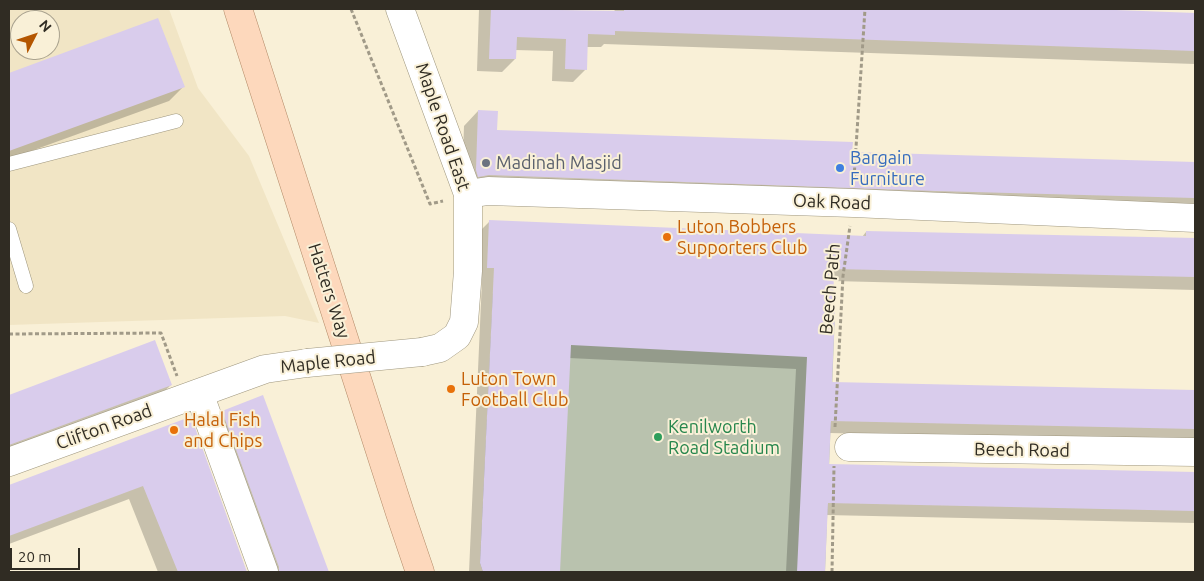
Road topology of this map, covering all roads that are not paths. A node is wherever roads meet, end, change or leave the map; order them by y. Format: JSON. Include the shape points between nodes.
{"nodes":[{"id":1,"x":238,"y":9,"type":"edge"},
{"id":2,"x":404,"y":11,"type":"edge"},
{"id":3,"x":176,"y":121,"type":"dead end"},
{"id":4,"x":9,"y":164,"type":"edge"},
{"id":5,"x":468,"y":194,"type":"junction"},
{"id":6,"x":1195,"y":218,"type":"edge"},
{"id":7,"x":9,"y":229,"type":"edge"},
{"id":8,"x":26,"y":286,"type":"dead end"},
{"id":9,"x":457,"y":336,"type":"joint"},
{"id":10,"x":192,"y":395,"type":"junction"},
{"id":11,"x":840,"y":445,"type":"road end"},
{"id":12,"x":1195,"y":452,"type":"edge"},
{"id":13,"x":9,"y":462,"type":"edge"},
{"id":14,"x":264,"y":572,"type":"edge"},
{"id":15,"x":420,"y":572,"type":"edge"}],
"edges":[{"from":1,"to":15,"type":"main road","name":"Hatters Way"},
{"from":2,"to":5,"type":"street","name":"Maple Road East"},
{"from":3,"to":4,"type":"lane"},
{"from":5,"to":6,"type":"street","name":"Oak Road","via":[[488,191],[853,203]]},
{"from":5,"to":9,"type":"street","name":"Maple Road East","via":[[468,271],[464,322]]},
{"from":7,"to":8,"type":"lane"},
{"from":9,"to":10,"type":"street","name":"Maple Road","bridge":true,"via":[[440,348],[422,352],[265,369]]},
{"from":10,"to":13,"type":"street","name":"Clifton Road"},
{"from":10,"to":14,"type":"street"},
{"from":11,"to":12,"type":"street","name":"Beech Road"}]}
